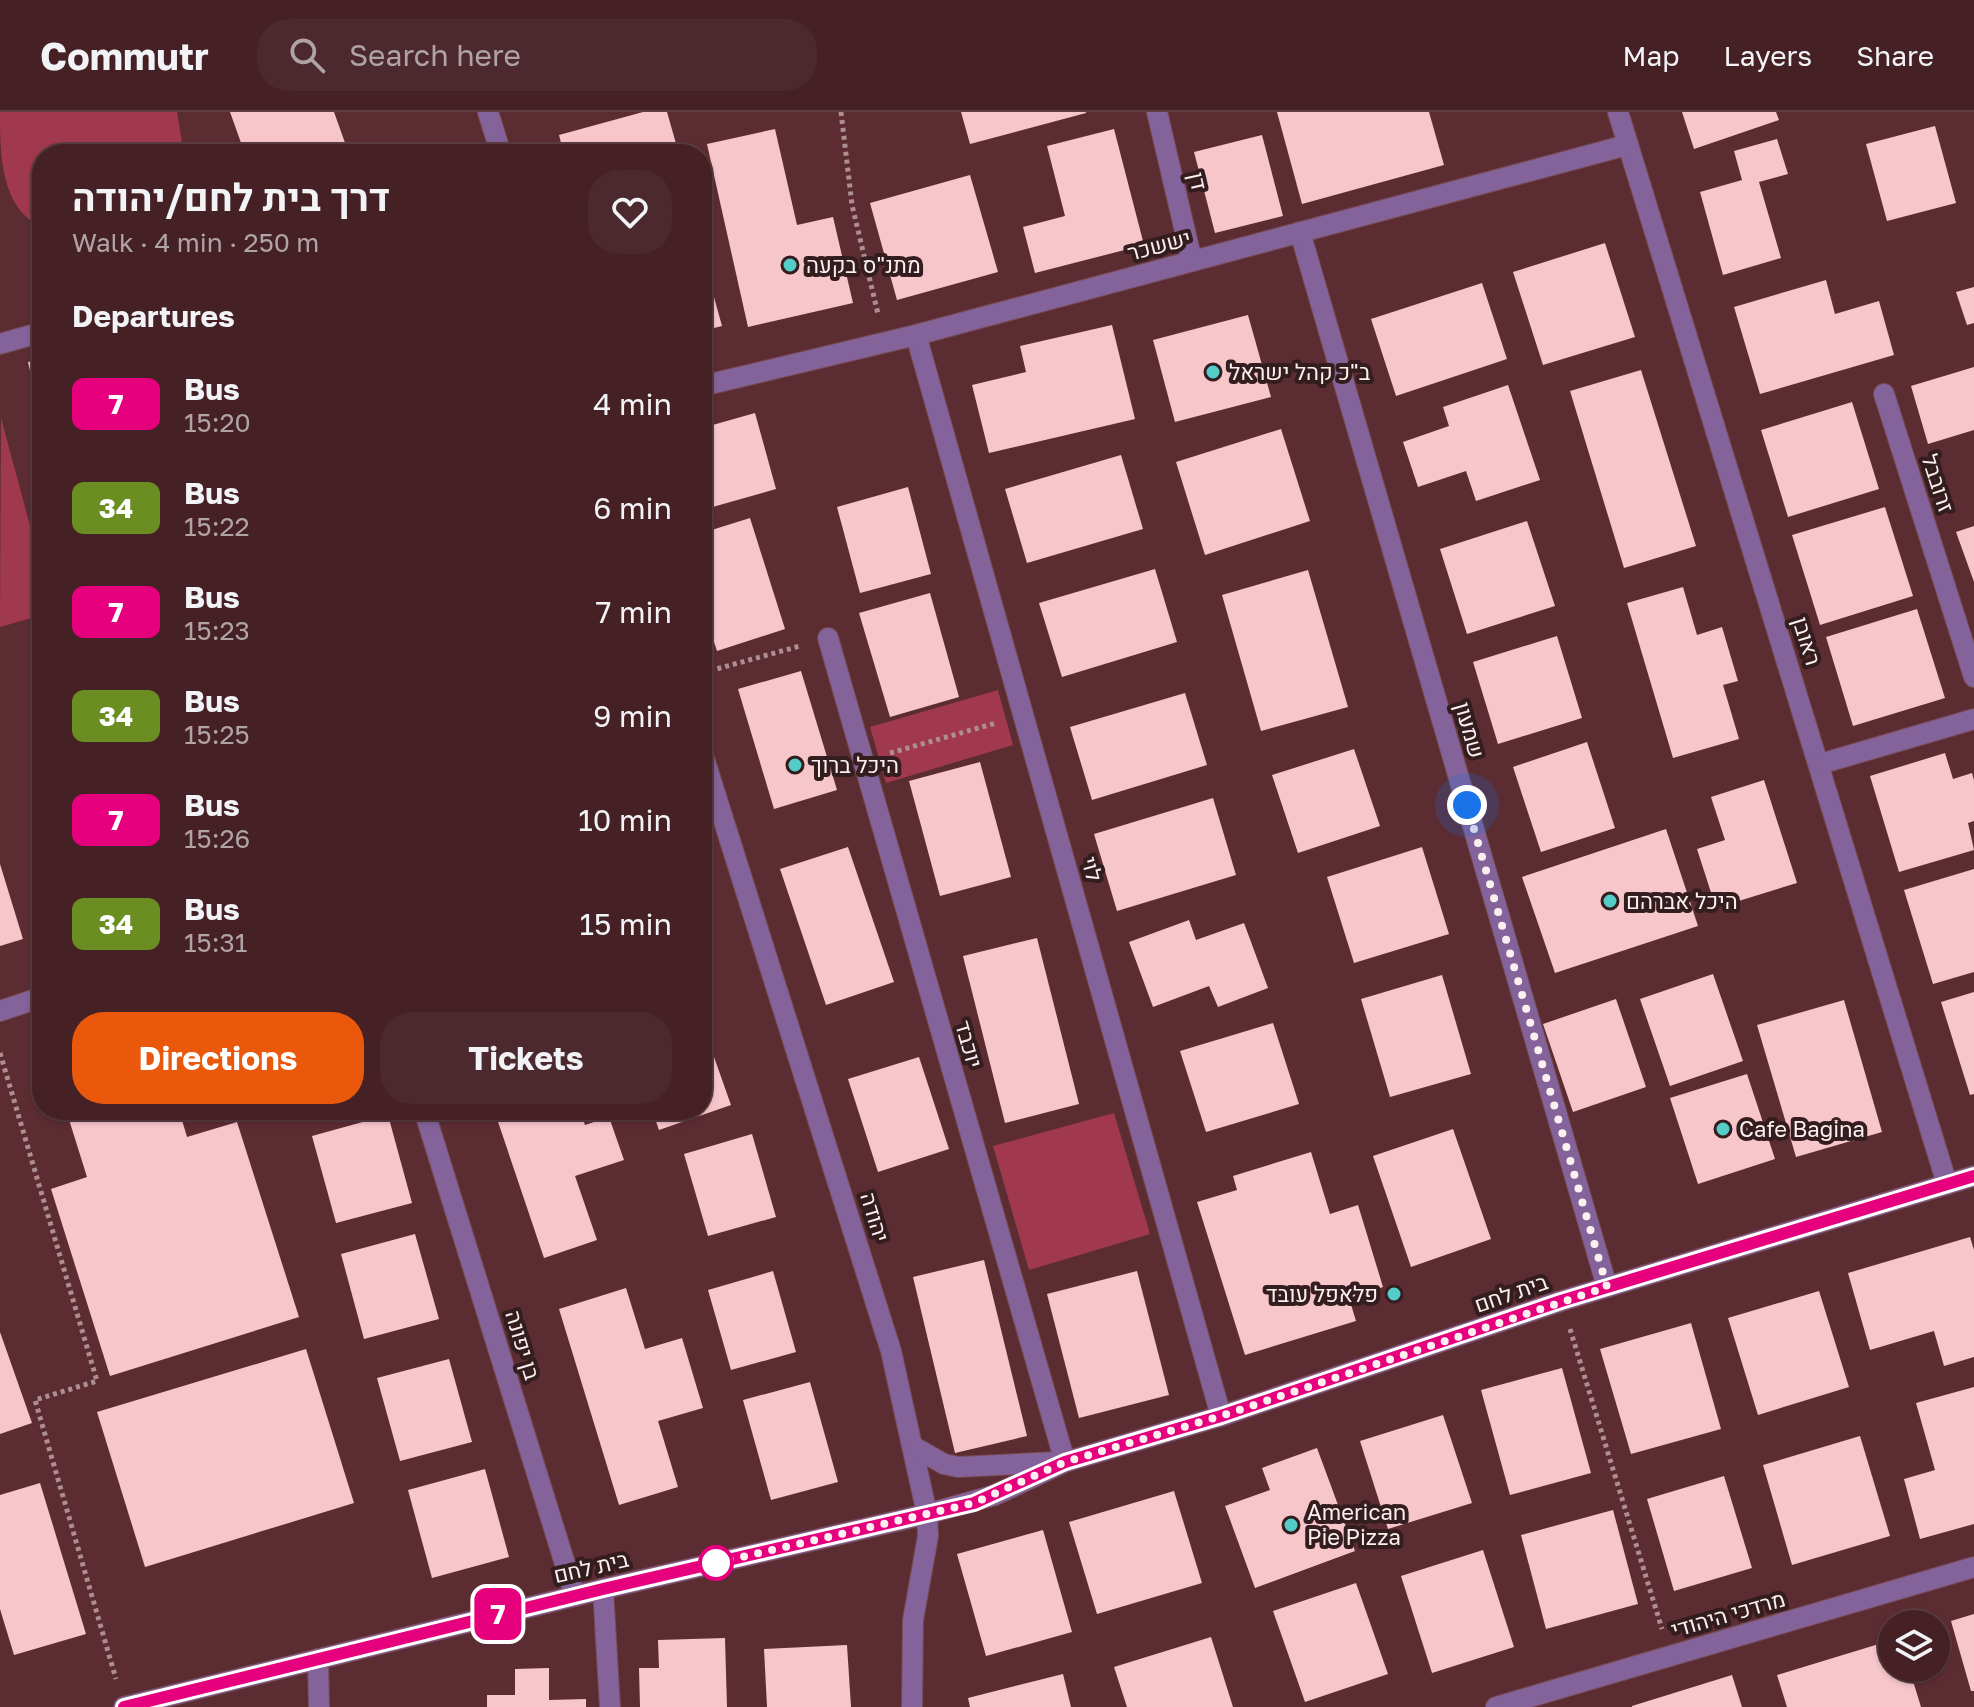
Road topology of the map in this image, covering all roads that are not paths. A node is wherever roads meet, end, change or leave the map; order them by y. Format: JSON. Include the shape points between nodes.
{"nodes":[{"id":1,"x":488,"y":112,"type":"edge"},
{"id":2,"x":1157,"y":112,"type":"edge"},
{"id":3,"x":1618,"y":112,"type":"edge"},
{"id":4,"x":498,"y":144,"type":"edge"},
{"id":5,"x":1627,"y":145,"type":"junction"},
{"id":6,"x":1300,"y":232,"type":"junction"},
{"id":7,"x":1192,"y":261,"type":"junction"},
{"id":8,"x":32,"y":334,"type":"edge"},
{"id":9,"x":916,"y":335,"type":"junction"},
{"id":10,"x":0,"y":342,"type":"edge"},
{"id":11,"x":712,"y":384,"type":"edge"},
{"id":12,"x":1884,"y":394,"type":"dead end"},
{"id":13,"x":828,"y":638,"type":"road end"},
{"id":14,"x":1974,"y":677,"type":"edge"},
{"id":15,"x":1974,"y":719,"type":"edge"},
{"id":16,"x":1820,"y":764,"type":"junction"},
{"id":17,"x":712,"y":784,"type":"edge"},
{"id":18,"x":32,"y":1000,"type":"edge"},
{"id":19,"x":0,"y":1011,"type":"edge"},
{"id":20,"x":427,"y":1120,"type":"edge"},
{"id":21,"x":1974,"y":1176,"type":"edge"},
{"id":22,"x":1947,"y":1184,"type":"junction"},
{"id":23,"x":1607,"y":1287,"type":"junction"},
{"id":24,"x":1221,"y":1416,"type":"junction"},
{"id":25,"x":914,"y":1447,"type":"junction"},
{"id":26,"x":1065,"y":1462,"type":"junction"},
{"id":27,"x":927,"y":1514,"type":"junction"},
{"id":28,"x":1974,"y":1567,"type":"edge"},
{"id":29,"x":603,"y":1589,"type":"junction"},
{"id":30,"x":575,"y":1596,"type":"junction"},
{"id":31,"x":318,"y":1659,"type":"junction"},
{"id":32,"x":124,"y":1707,"type":"edge"},
{"id":33,"x":319,"y":1707,"type":"edge"},
{"id":34,"x":610,"y":1707,"type":"edge"},
{"id":35,"x":912,"y":1707,"type":"edge"},
{"id":36,"x":1496,"y":1707,"type":"edge"}],
"edges":[{"from":1,"to":4,"type":"street"},
{"from":2,"to":7,"type":"street","name":"דן"},
{"from":3,"to":5,"type":"street","name":"ראובן"},
{"from":5,"to":6,"type":"street","name":"יששכר"},
{"from":5,"to":16,"type":"street","name":"ראובן"},
{"from":6,"to":7,"type":"street","name":"יששכר"},
{"from":6,"to":23,"type":"street","name":"שמעון"},
{"from":7,"to":9,"type":"street","name":"יששכר"},
{"from":8,"to":10,"type":"street"},
{"from":9,"to":11,"type":"street","name":"יששכר"},
{"from":9,"to":24,"type":"street","name":"לוי"},
{"from":12,"to":14,"type":"street","name":"זרובבל"},
{"from":13,"to":26,"type":"street","name":"יוכבד"},
{"from":15,"to":16,"type":"street"},
{"from":16,"to":22,"type":"street","name":"ראובן"},
{"from":17,"to":25,"type":"street","name":"יהודה","via":[[887,1335]]},
{"from":18,"to":19,"type":"street"},
{"from":20,"to":30,"type":"street","name":"בן יפונה"},
{"from":21,"to":22,"type":"street","name":"בית לחם"},
{"from":22,"to":23,"type":"street","name":"בית לחם"},
{"from":23,"to":24,"type":"street","name":"בית לחם"},
{"from":24,"to":26,"type":"street","name":"בית לחם"},
{"from":25,"to":26,"type":"street","name":"בית לחם","via":[[958,1467]]},
{"from":25,"to":27,"type":"street","name":"יהודה"},
{"from":26,"to":27,"type":"street","name":"בית לחם","via":[[995,1495]]},
{"from":27,"to":29,"type":"street","name":"בית לחם"},
{"from":27,"to":35,"type":"street","name":"יהודה","via":[[913,1620]]},
{"from":28,"to":36,"type":"street","name":"מרדכי היהודי"},
{"from":29,"to":30,"type":"street","name":"בית לחם"},
{"from":29,"to":34,"type":"street"},
{"from":30,"to":31,"type":"street","name":"בית לחם"},
{"from":31,"to":32,"type":"street","name":"בית לחם"},
{"from":31,"to":33,"type":"street"}]}
